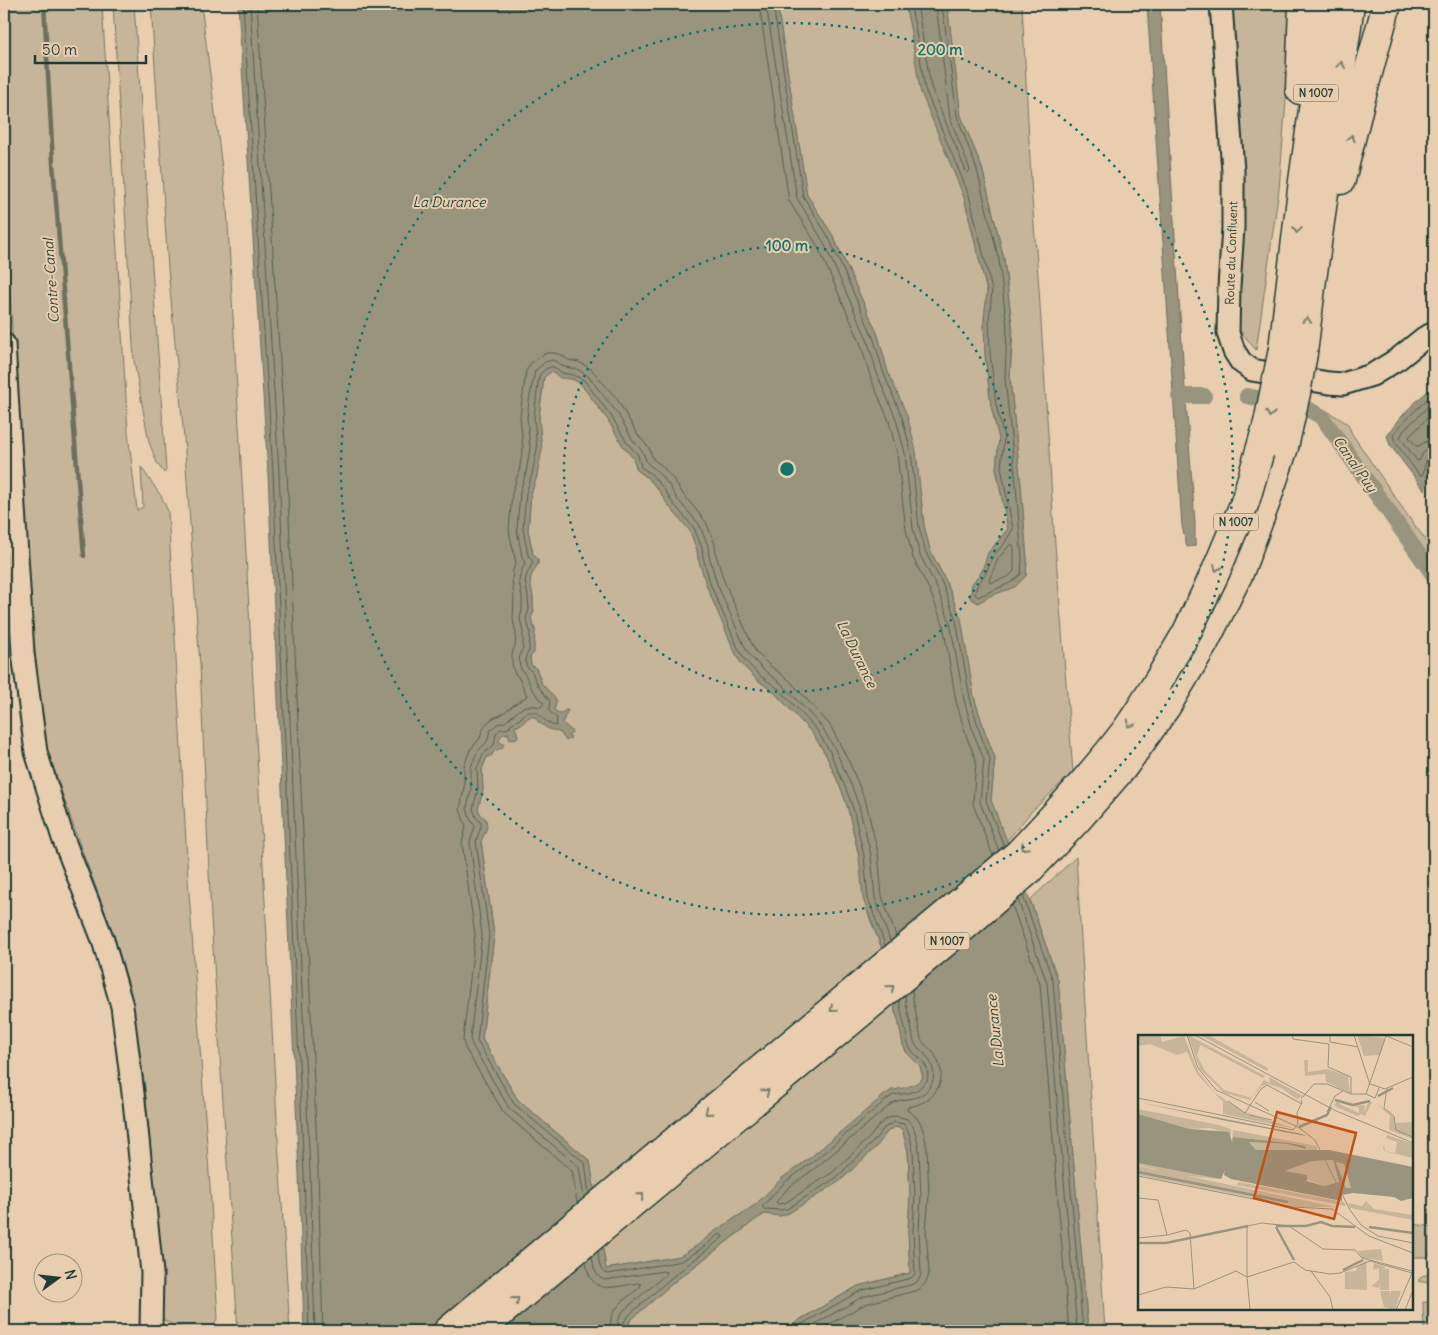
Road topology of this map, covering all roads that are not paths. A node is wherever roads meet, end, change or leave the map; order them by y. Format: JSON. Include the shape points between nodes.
{"nodes":[{"id":1,"x":1221,"y":4,"type":"edge"},
{"id":2,"x":1302,"y":4,"type":"edge"},
{"id":3,"x":1328,"y":4,"type":"edge"},
{"id":4,"x":1350,"y":4,"type":"edge"},
{"id":5,"x":1387,"y":4,"type":"edge"},
{"id":6,"x":1303,"y":181,"type":"junction"},
{"id":7,"x":1311,"y":287,"type":"junction"},
{"id":8,"x":1434,"y":333,"type":"edge"},
{"id":9,"x":4,"y":344,"type":"edge"},
{"id":10,"x":1293,"y":351,"type":"junction"},
{"id":11,"x":150,"y":1331,"type":"edge"},
{"id":12,"x":448,"y":1331,"type":"edge"},
{"id":13,"x":479,"y":1331,"type":"edge"}],
"edges":[{"from":1,"to":8,"type":"street","name":"Route du Confluent","via":[[1232,171],[1228,333],[1241,362],[1252,370],[1343,384],[1372,375]]},
{"from":2,"to":6,"type":"highway","via":[[1298,116]]},
{"from":3,"to":6,"type":"highway","number":"N 1007"},
{"from":7,"to":4,"type":"highway","number":"N 1007","one_way":true},
{"from":7,"to":5,"type":"highway","one_way":true},
{"from":6,"to":10,"type":"highway","number":"N 1007","one_way":true},
{"from":10,"to":7,"type":"highway","number":"N 1007","one_way":true},
{"from":9,"to":11,"type":"street","via":[[23,653],[36,752],[63,838],[103,940],[122,1006],[152,1273]]},
{"from":10,"to":12,"type":"highway","number":"N 1007","one_way":true,"bridge":true,"via":[[1245,502],[1186,634],[1128,728],[1055,816],[1018,854]]},
{"from":13,"to":10,"type":"highway","number":"N 1007","one_way":true,"bridge":true,"via":[[1028,872],[1124,766],[1195,659],[1239,572],[1284,447],[1296,393]]}]}
